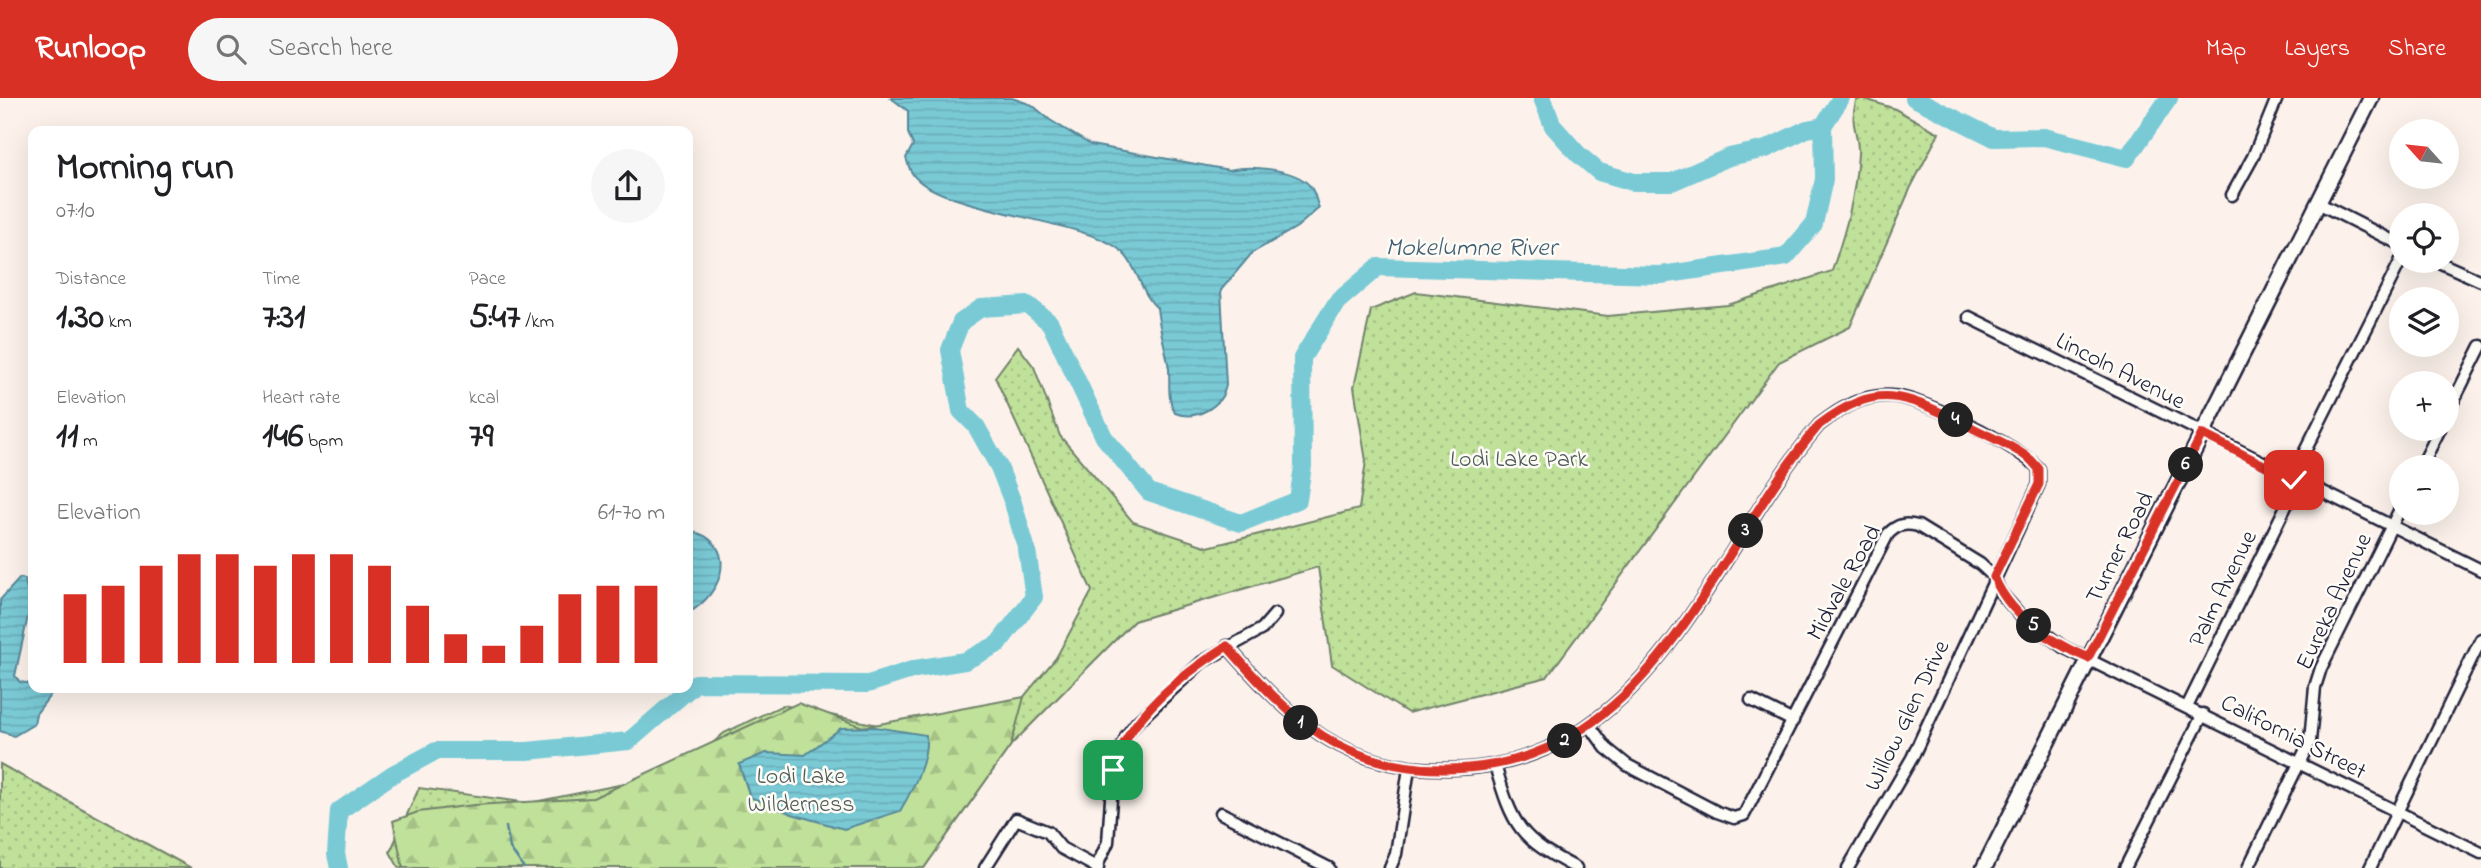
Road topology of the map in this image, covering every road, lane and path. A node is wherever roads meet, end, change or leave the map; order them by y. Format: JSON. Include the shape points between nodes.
{"nodes":[{"id":1,"x":2277,"y":98,"type":"edge"},
{"id":2,"x":2371,"y":98,"type":"edge"},
{"id":3,"x":2232,"y":195,"type":"dead end"},
{"id":4,"x":2318,"y":203,"type":"junction"},
{"id":5,"x":2389,"y":238,"type":"edge"},
{"id":6,"x":2459,"y":271,"type":"edge"},
{"id":7,"x":2394,"y":273,"type":"edge"},
{"id":8,"x":2481,"y":281,"type":"edge"},
{"id":9,"x":1969,"y":317,"type":"dead end"},
{"id":10,"x":2481,"y":346,"type":"edge"},
{"id":11,"x":2459,"y":390,"type":"edge"},
{"id":12,"x":2202,"y":434,"type":"junction"},
{"id":13,"x":2294,"y":480,"type":"junction"},
{"id":14,"x":2389,"y":522,"type":"edge"},
{"id":15,"x":2392,"y":525,"type":"edge"},
{"id":16,"x":2395,"y":525,"type":"edge"},
{"id":17,"x":2481,"y":570,"type":"edge"},
{"id":18,"x":1994,"y":577,"type":"junction"},
{"id":19,"x":1275,"y":614,"type":"dead end"},
{"id":20,"x":2481,"y":639,"type":"edge"},
{"id":21,"x":1227,"y":646,"type":"junction"},
{"id":22,"x":2088,"y":658,"type":"junction"},
{"id":23,"x":1751,"y":700,"type":"dead end"},
{"id":24,"x":2187,"y":706,"type":"junction"},
{"id":25,"x":2203,"y":714,"type":"junction"},
{"id":26,"x":1793,"y":722,"type":"junction"},
{"id":27,"x":1590,"y":726,"type":"junction"},
{"id":28,"x":2299,"y":762,"type":"junction"},
{"id":29,"x":1495,"y":765,"type":"junction"},
{"id":30,"x":1409,"y":768,"type":"junction"},
{"id":31,"x":2398,"y":811,"type":"junction"},
{"id":32,"x":1220,"y":813,"type":"dead end"},
{"id":33,"x":2481,"y":853,"type":"edge"},
{"id":34,"x":985,"y":868,"type":"edge"},
{"id":35,"x":1097,"y":868,"type":"edge"},
{"id":36,"x":1329,"y":868,"type":"edge"},
{"id":37,"x":1390,"y":868,"type":"edge"},
{"id":38,"x":1576,"y":868,"type":"edge"},
{"id":39,"x":1847,"y":868,"type":"edge"},
{"id":40,"x":1984,"y":868,"type":"edge"},
{"id":41,"x":2125,"y":868,"type":"edge"},
{"id":42,"x":2248,"y":868,"type":"edge"},
{"id":43,"x":2370,"y":868,"type":"edge"}],
"edges":[{"from":1,"to":3,"type":"street"},
{"from":2,"to":4,"type":"main road","name":"Turner Road"},
{"from":4,"to":5,"type":"street"},
{"from":4,"to":12,"type":"main road","name":"Turner Road"},
{"from":6,"to":8,"type":"street"},
{"from":7,"to":13,"type":"street","name":"Palm Avenue"},
{"from":9,"to":12,"type":"street","name":"Lincoln Avenue"},
{"from":10,"to":11,"type":"street"},
{"from":12,"to":13,"type":"street","name":"Lincoln Avenue"},
{"from":12,"to":22,"type":"main road","name":"Turner Road"},
{"from":13,"to":14,"type":"street","name":"Lincoln Avenue"},
{"from":13,"to":24,"type":"street","name":"Palm Avenue","via":[[2292,494]]},
{"from":15,"to":28,"type":"street","name":"Eureka Avenue","via":[[2321,668],[2312,735]]},
{"from":16,"to":17,"type":"street","name":"Lincoln Avenue"},
{"from":18,"to":22,"type":"street","name":"California Street","via":[[2000,592],[2020,614],[2063,648]]},
{"from":18,"to":26,"type":"street","name":"Midvale Road","via":[[1918,526],[1894,528]]},
{"from":18,"to":27,"type":"street","name":"Willow Glen Drive","via":[[2039,484],[2039,469],[2031,460],[1903,397],[1853,402],[1805,440],[1669,645],[1629,693]]},
{"from":18,"to":39,"type":"street","name":"Willow Glen Drive","via":[[1912,758]]},
{"from":19,"to":21,"type":"street","via":[[1262,629]]},
{"from":20,"to":31,"type":"street"},
{"from":21,"to":30,"type":"street","via":[[1265,691],[1304,725],[1363,758]]},
{"from":21,"to":35,"type":"street","via":[[1202,662],[1127,735],[1113,770],[1108,842]]},
{"from":22,"to":24,"type":"street","name":"California Street"},
{"from":22,"to":40,"type":"main road","name":"Turner Road"},
{"from":23,"to":26,"type":"street"},
{"from":24,"to":25,"type":"street","name":"California Street"},
{"from":25,"to":28,"type":"street","name":"California Street"},
{"from":25,"to":41,"type":"street"},
{"from":26,"to":27,"type":"street","name":"Midvale Road","via":[[1748,811],[1734,818],[1627,765],[1606,748]]},
{"from":27,"to":29,"type":"street","via":[[1536,753]]},
{"from":28,"to":31,"type":"street","name":"California Street"},
{"from":28,"to":42,"type":"street","name":"Eureka Avenue"},
{"from":29,"to":30,"type":"street"},
{"from":29,"to":38,"type":"street","via":[[1515,824],[1527,839]]},
{"from":30,"to":37,"type":"street"},
{"from":31,"to":33,"type":"street","name":"California Street"},
{"from":31,"to":43,"type":"street"},
{"from":32,"to":36,"type":"street"},
{"from":34,"to":35,"type":"street","via":[[1016,819],[1048,832],[1061,848]]}]}
